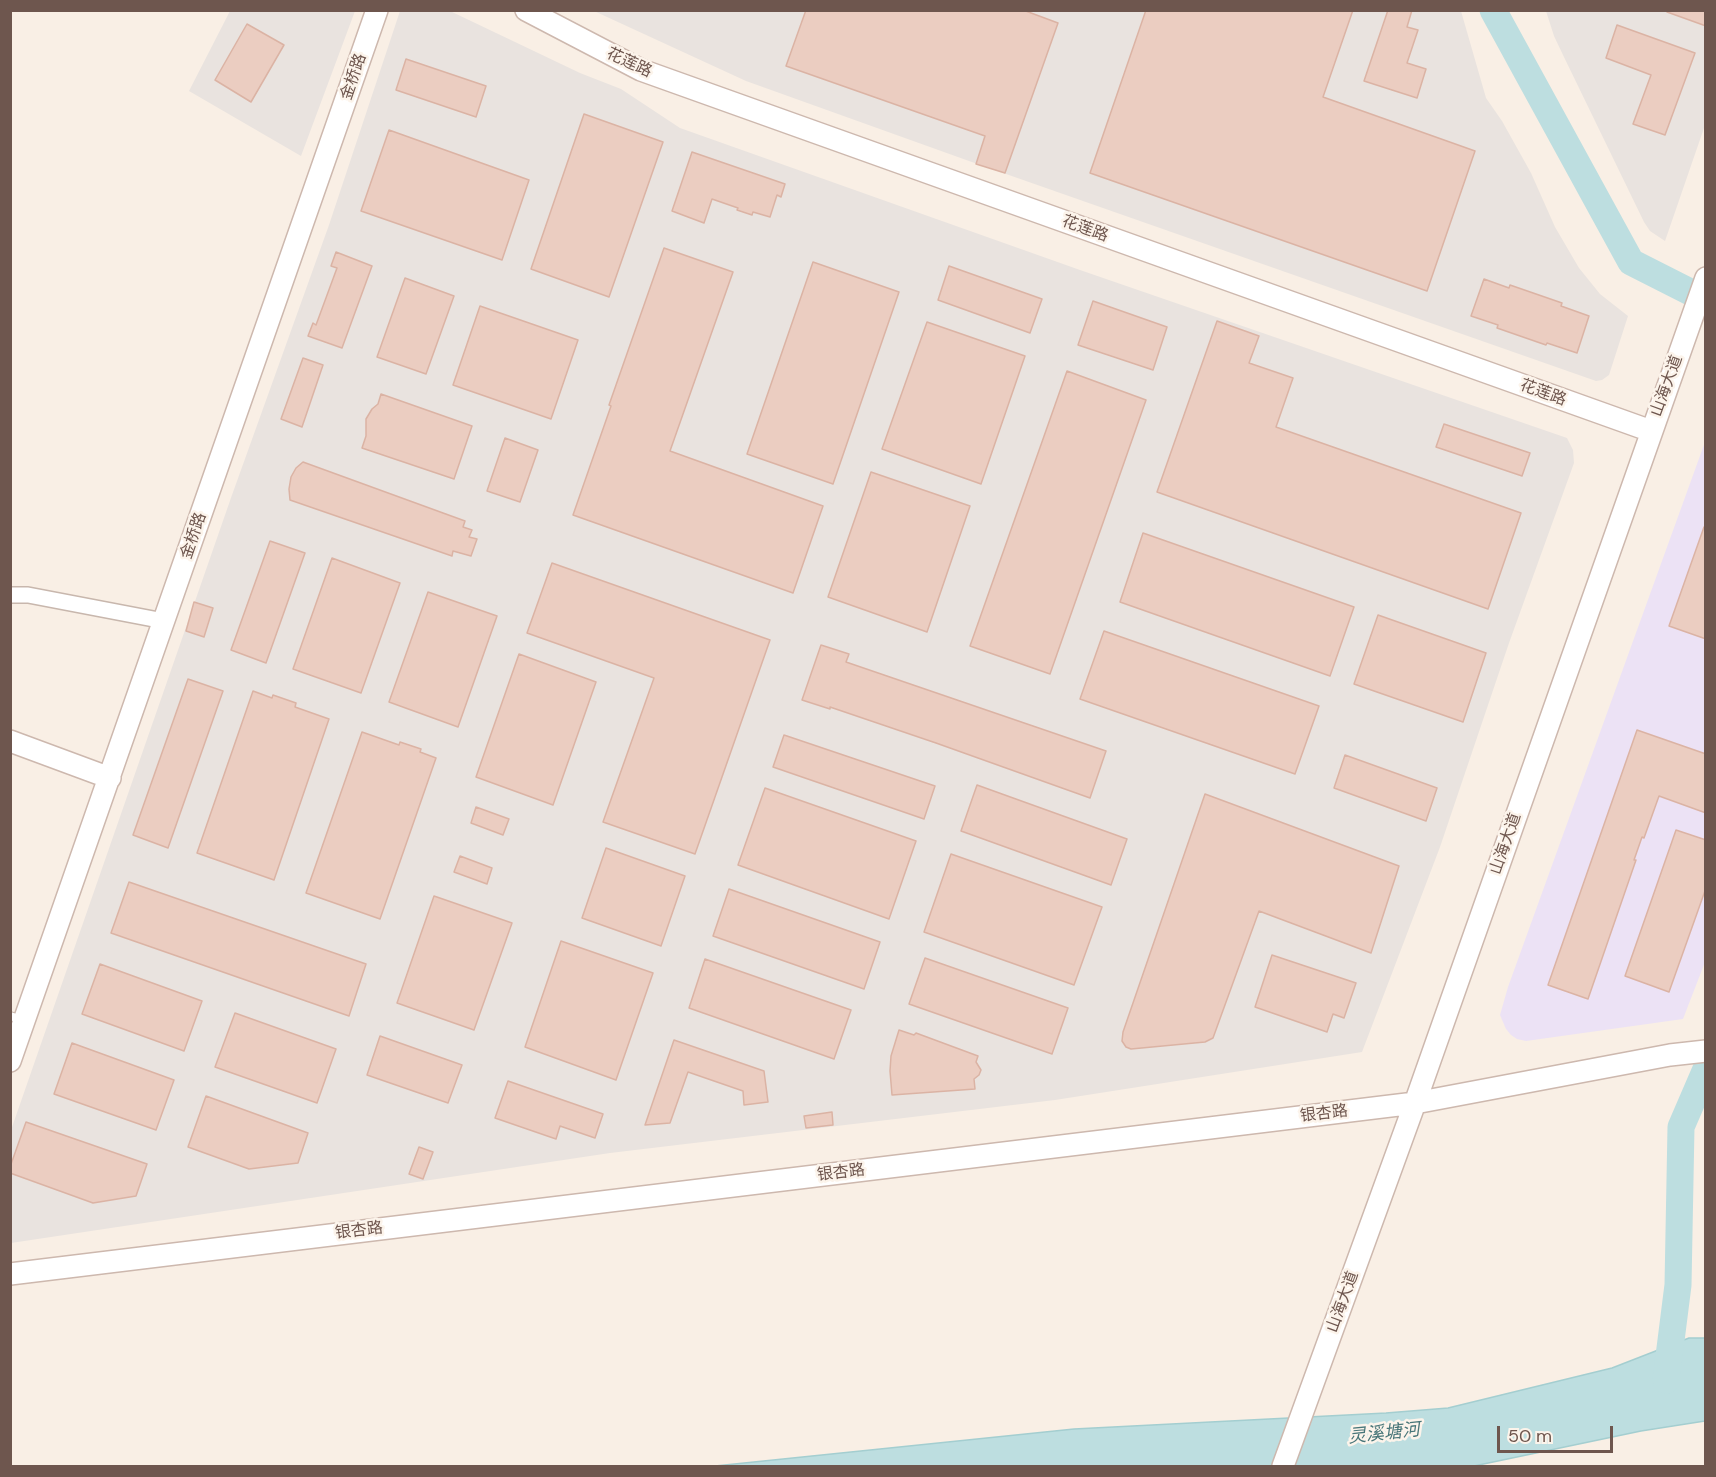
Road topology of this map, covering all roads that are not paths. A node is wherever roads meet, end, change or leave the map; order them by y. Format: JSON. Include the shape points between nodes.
{"nodes":[{"id":1,"x":377,"y":10,"type":"edge"},
{"id":2,"x":526,"y":10,"type":"edge"},
{"id":3,"x":1706,"y":278,"type":"edge"},
{"id":4,"x":1651,"y":432,"type":"junction"},
{"id":5,"x":10,"y":595,"type":"edge"},
{"id":6,"x":164,"y":621,"type":"junction"},
{"id":7,"x":10,"y":741,"type":"edge"},
{"id":8,"x":110,"y":778,"type":"junction"},
{"id":9,"x":18,"y":1018,"type":"edge"},
{"id":10,"x":1706,"y":1051,"type":"edge"},
{"id":11,"x":10,"y":1061,"type":"edge"},
{"id":12,"x":1415,"y":1103,"type":"junction"},
{"id":13,"x":10,"y":1274,"type":"edge"},
{"id":14,"x":1283,"y":1467,"type":"edge"}],
"edges":[{"from":1,"to":6,"type":"street","name":"金桥路"},
{"from":2,"to":4,"type":"street","name":"花莲路","via":[[640,70]]},
{"from":3,"to":4,"type":"street","name":"山海大道"},
{"from":4,"to":12,"type":"street","name":"山海大道"},
{"from":5,"to":6,"type":"street"},
{"from":6,"to":8,"type":"street","name":"金桥路"},
{"from":7,"to":8,"type":"street"},
{"from":8,"to":9,"type":"street","name":"金桥路"},
{"from":9,"to":11,"type":"street","name":"金桥路"},
{"from":10,"to":12,"type":"street","name":"银杏路"},
{"from":12,"to":13,"type":"street","name":"银杏路"},
{"from":12,"to":14,"type":"street","name":"山海大道"}]}
